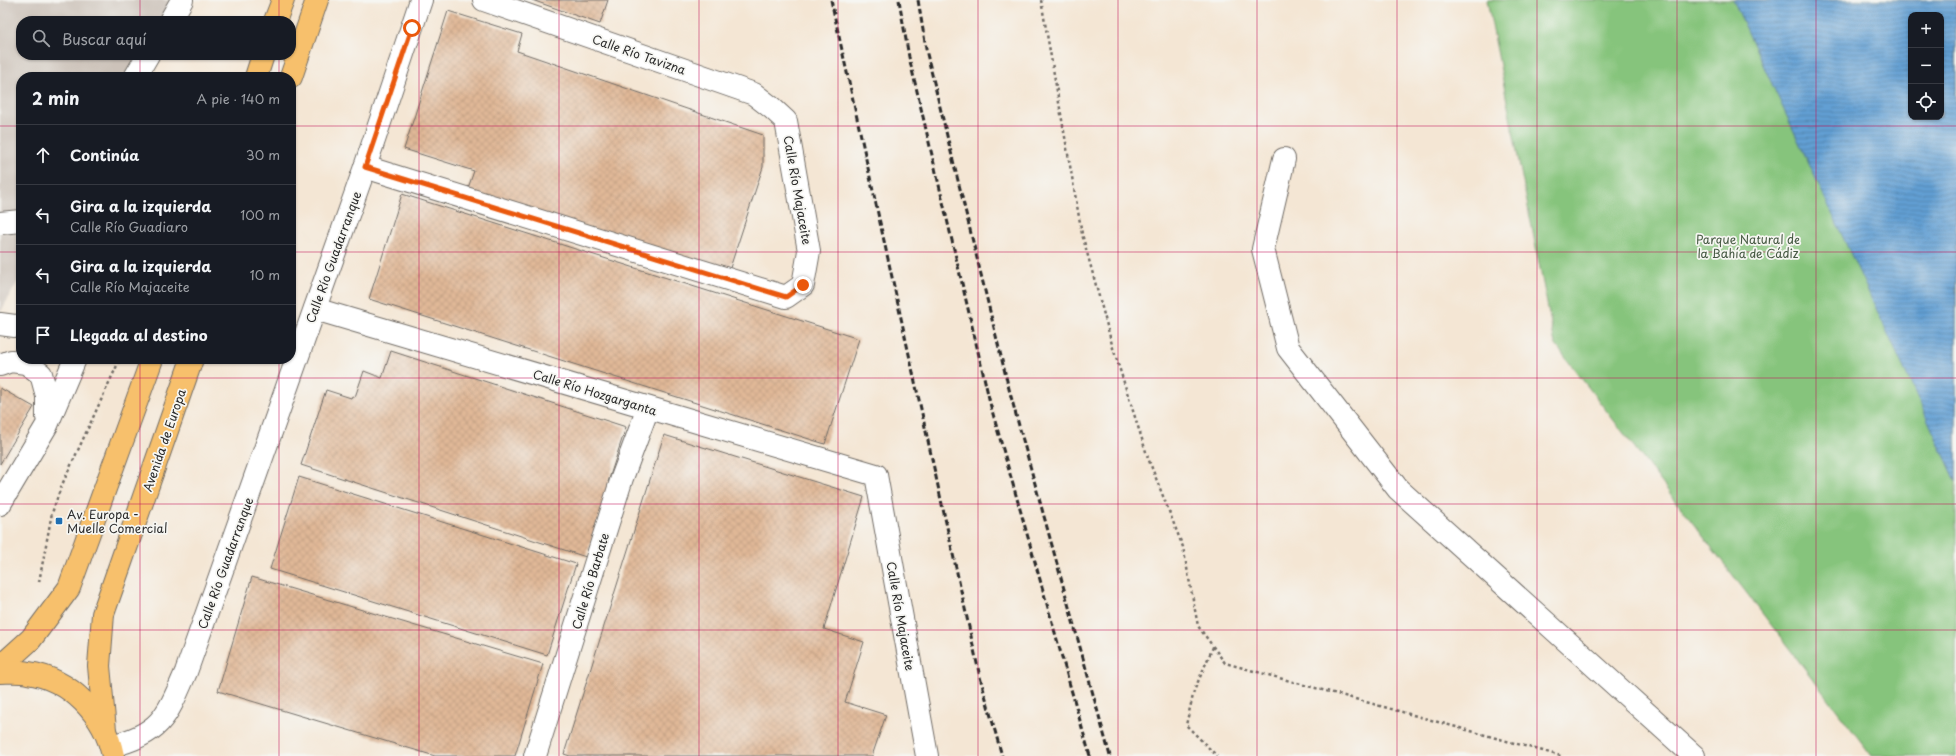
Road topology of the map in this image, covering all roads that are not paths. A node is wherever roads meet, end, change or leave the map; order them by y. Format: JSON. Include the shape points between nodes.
{"nodes":[{"id":1,"x":182,"y":0,"type":"edge"},
{"id":2,"x":283,"y":0,"type":"edge"},
{"id":3,"x":317,"y":0,"type":"edge"},
{"id":4,"x":421,"y":0,"type":"edge"},
{"id":5,"x":484,"y":0,"type":"edge"},
{"id":6,"x":173,"y":16,"type":"edge"},
{"id":7,"x":277,"y":16,"type":"edge"},
{"id":8,"x":145,"y":60,"type":"edge"},
{"id":9,"x":261,"y":60,"type":"edge"},
{"id":10,"x":296,"y":60,"type":"edge"},
{"id":11,"x":296,"y":60,"type":"edge"},
{"id":12,"x":138,"y":72,"type":"edge"},
{"id":13,"x":258,"y":72,"type":"edge"},
{"id":14,"x":292,"y":72,"type":"edge"},
{"id":15,"x":786,"y":121,"type":"joint"},
{"id":16,"x":1284,"y":159,"type":"dead end"},
{"id":17,"x":365,"y":167,"type":"junction"},
{"id":18,"x":16,"y":221,"type":"edge"},
{"id":19,"x":0,"y":223,"type":"edge"},
{"id":20,"x":315,"y":309,"type":"junction"},
{"id":21,"x":0,"y":324,"type":"edge"},
{"id":22,"x":16,"y":326,"type":"edge"},
{"id":23,"x":16,"y":361,"type":"edge"},
{"id":24,"x":296,"y":362,"type":"edge"},
{"id":25,"x":28,"y":364,"type":"edge"},
{"id":26,"x":73,"y":364,"type":"edge"},
{"id":27,"x":150,"y":364,"type":"edge"},
{"id":28,"x":190,"y":364,"type":"edge"},
{"id":29,"x":295,"y":364,"type":"edge"},
{"id":30,"x":0,"y":365,"type":"edge"},
{"id":31,"x":648,"y":408,"type":"junction"},
{"id":32,"x":46,"y":424,"type":"junction"},
{"id":33,"x":876,"y":475,"type":"joint"},
{"id":34,"x":0,"y":504,"type":"edge"},
{"id":35,"x":0,"y":667,"type":"edge"},
{"id":36,"x":0,"y":672,"type":"edge"},
{"id":37,"x":109,"y":744,"type":"edge"},
{"id":38,"x":535,"y":756,"type":"edge"},
{"id":39,"x":927,"y":756,"type":"edge"},
{"id":40,"x":1694,"y":756,"type":"edge"}],
"edges":[{"from":1,"to":6,"type":"street"},
{"from":2,"to":7,"type":"main road"},
{"from":3,"to":11,"type":"main road"},
{"from":4,"to":17,"type":"street","name":"Calle Río Guadarranque"},
{"from":5,"to":15,"type":"street","name":"Calle Río Tavizna","via":[[754,94]]},
{"from":8,"to":12,"type":"street"},
{"from":9,"to":13,"type":"main road"},
{"from":10,"to":14,"type":"main road"},
{"from":15,"to":17,"type":"street","name":"Calle Río Majaceite","via":[[809,251],[803,285],[786,297]]},
{"from":16,"to":40,"type":"street","via":[[1263,249],[1288,348],[1398,490]]},
{"from":17,"to":20,"type":"street","name":"Calle Río Guadarranque"},
{"from":18,"to":19,"type":"street"},
{"from":20,"to":24,"type":"street","name":"Calle Río Guadarranque"},
{"from":20,"to":31,"type":"street","name":"Calle Río Hozgarganta"},
{"from":21,"to":22,"type":"street"},
{"from":23,"to":30,"type":"street"},
{"from":25,"to":32,"type":"street","via":[[41,374],[47,396]]},
{"from":26,"to":32,"type":"street"},
{"from":27,"to":35,"type":"main road","via":[[69,588],[31,639]]},
{"from":28,"to":37,"type":"main road","name":"Avenida de Europa","via":[[103,614],[99,666]]},
{"from":29,"to":37,"type":"street","name":"Calle Río Guadarranque","via":[[186,672],[173,702],[157,726],[134,740]]},
{"from":31,"to":33,"type":"street","name":"Calle Río Hozgarganta"},
{"from":31,"to":38,"type":"street","name":"Calle Río Barbate","via":[[622,478]]},
{"from":32,"to":34,"type":"street"},
{"from":33,"to":39,"type":"street","name":"Calle Río Majaceite"},
{"from":36,"to":37,"type":"main road","via":[[28,673],[59,683],[86,703]]}]}
